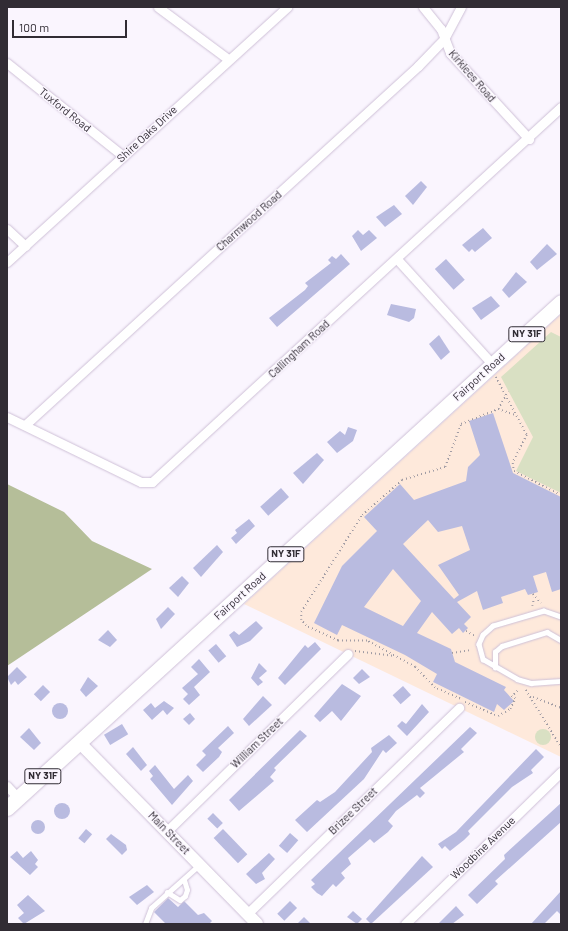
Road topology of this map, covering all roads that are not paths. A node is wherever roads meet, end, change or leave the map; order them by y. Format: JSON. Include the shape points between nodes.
{"nodes":[{"id":1,"x":158,"y":7,"type":"edge"},
{"id":2,"x":287,"y":7,"type":"edge"},
{"id":3,"x":422,"y":7,"type":"edge"},
{"id":4,"x":461,"y":7,"type":"edge"},
{"id":5,"x":444,"y":39,"type":"junction"},
{"id":6,"x":228,"y":60,"type":"junction"},
{"id":7,"x":7,"y":64,"type":"edge"},
{"id":8,"x":561,"y":107,"type":"edge"},
{"id":9,"x":529,"y":139,"type":"junction"},
{"id":10,"x":123,"y":156,"type":"junction"},
{"id":11,"x":7,"y":229,"type":"edge"},
{"id":12,"x":25,"y":246,"type":"junction"},
{"id":13,"x":397,"y":259,"type":"junction"},
{"id":14,"x":7,"y":262,"type":"edge"},
{"id":15,"x":561,"y":302,"type":"edge"},
{"id":16,"x":494,"y":370,"type":"junction"},
{"id":17,"x":7,"y":417,"type":"edge"},
{"id":18,"x":25,"y":425,"type":"junction"},
{"id":19,"x":561,"y":617,"type":"edge"},
{"id":20,"x":561,"y":640,"type":"edge"},
{"id":21,"x":348,"y":654,"type":"road end"},
{"id":22,"x":495,"y":668,"type":"junction"},
{"id":23,"x":561,"y":681,"type":"edge"},
{"id":24,"x":459,"y":708,"type":"dead end"},
{"id":25,"x":80,"y":743,"type":"junction"},
{"id":26,"x":561,"y":772,"type":"edge"},
{"id":27,"x":7,"y":786,"type":"edge"},
{"id":28,"x":12,"y":803,"type":"edge"},
{"id":29,"x":167,"y":831,"type":"junction"},
{"id":30,"x":200,"y":864,"type":"junction"},
{"id":31,"x":184,"y":880,"type":"junction"},
{"id":32,"x":167,"y":892,"type":"junction"},
{"id":33,"x":252,"y":921,"type":"edge"},
{"id":34,"x":149,"y":923,"type":"edge"},
{"id":35,"x":405,"y":924,"type":"edge"}],
"edges":[{"from":1,"to":6,"type":"street"},
{"from":2,"to":6,"type":"street","name":"Shire Oaks Drive"},
{"from":3,"to":5,"type":"street","name":"Kirklees Road","via":[[437,23]]},
{"from":4,"to":5,"type":"street","name":"Charmwood Road"},
{"from":5,"to":9,"type":"street","name":"Kirklees Road","via":[[450,53]]},
{"from":5,"to":18,"type":"street","name":"Charmwood Road"},
{"from":6,"to":10,"type":"street","name":"Shire Oaks Drive"},
{"from":7,"to":10,"type":"street","name":"Tuxford Road"},
{"from":8,"to":9,"type":"street","name":"Callingham Road"},
{"from":9,"to":13,"type":"street","name":"Callingham Road"},
{"from":10,"to":12,"type":"street","name":"Shire Oaks Drive"},
{"from":11,"to":12,"type":"street"},
{"from":12,"to":14,"type":"street","name":"Shire Oaks Drive"},
{"from":13,"to":16,"type":"street"},
{"from":13,"to":18,"type":"street","name":"Callingham Road","via":[[152,482],[141,482]]},
{"from":15,"to":16,"type":"main road","name":"Fairport Road","number":"NY 31F"},
{"from":16,"to":25,"type":"main road","name":"Fairport Road","number":"NY 31F"},
{"from":17,"to":18,"type":"street","name":"Callingham Road"},
{"from":19,"to":22,"type":"lane","via":[[544,611],[488,629],[480,640],[480,650],[483,659]]},
{"from":20,"to":22,"type":"lane","via":[[547,632],[502,646],[495,652]]},
{"from":21,"to":29,"type":"street","name":"William Street"},
{"from":22,"to":23,"type":"lane","via":[[524,682]]},
{"from":24,"to":33,"type":"street","name":"Brizee Street"},
{"from":25,"to":28,"type":"main road","name":"Fairport Road","number":"NY 31F"},
{"from":25,"to":29,"type":"street","name":"Main Street"},
{"from":26,"to":35,"type":"street","name":"Woodbine Avenue"},
{"from":27,"to":28,"type":"street"},
{"from":29,"to":30,"type":"street","name":"Main Street"},
{"from":30,"to":31,"type":"lane"},
{"from":30,"to":33,"type":"street","name":"Main Street"},
{"from":31,"to":32,"type":"lane"},
{"from":31,"to":32,"type":"lane","via":[[185,896],[180,900]]},
{"from":32,"to":34,"type":"lane","via":[[151,908]]}]}
